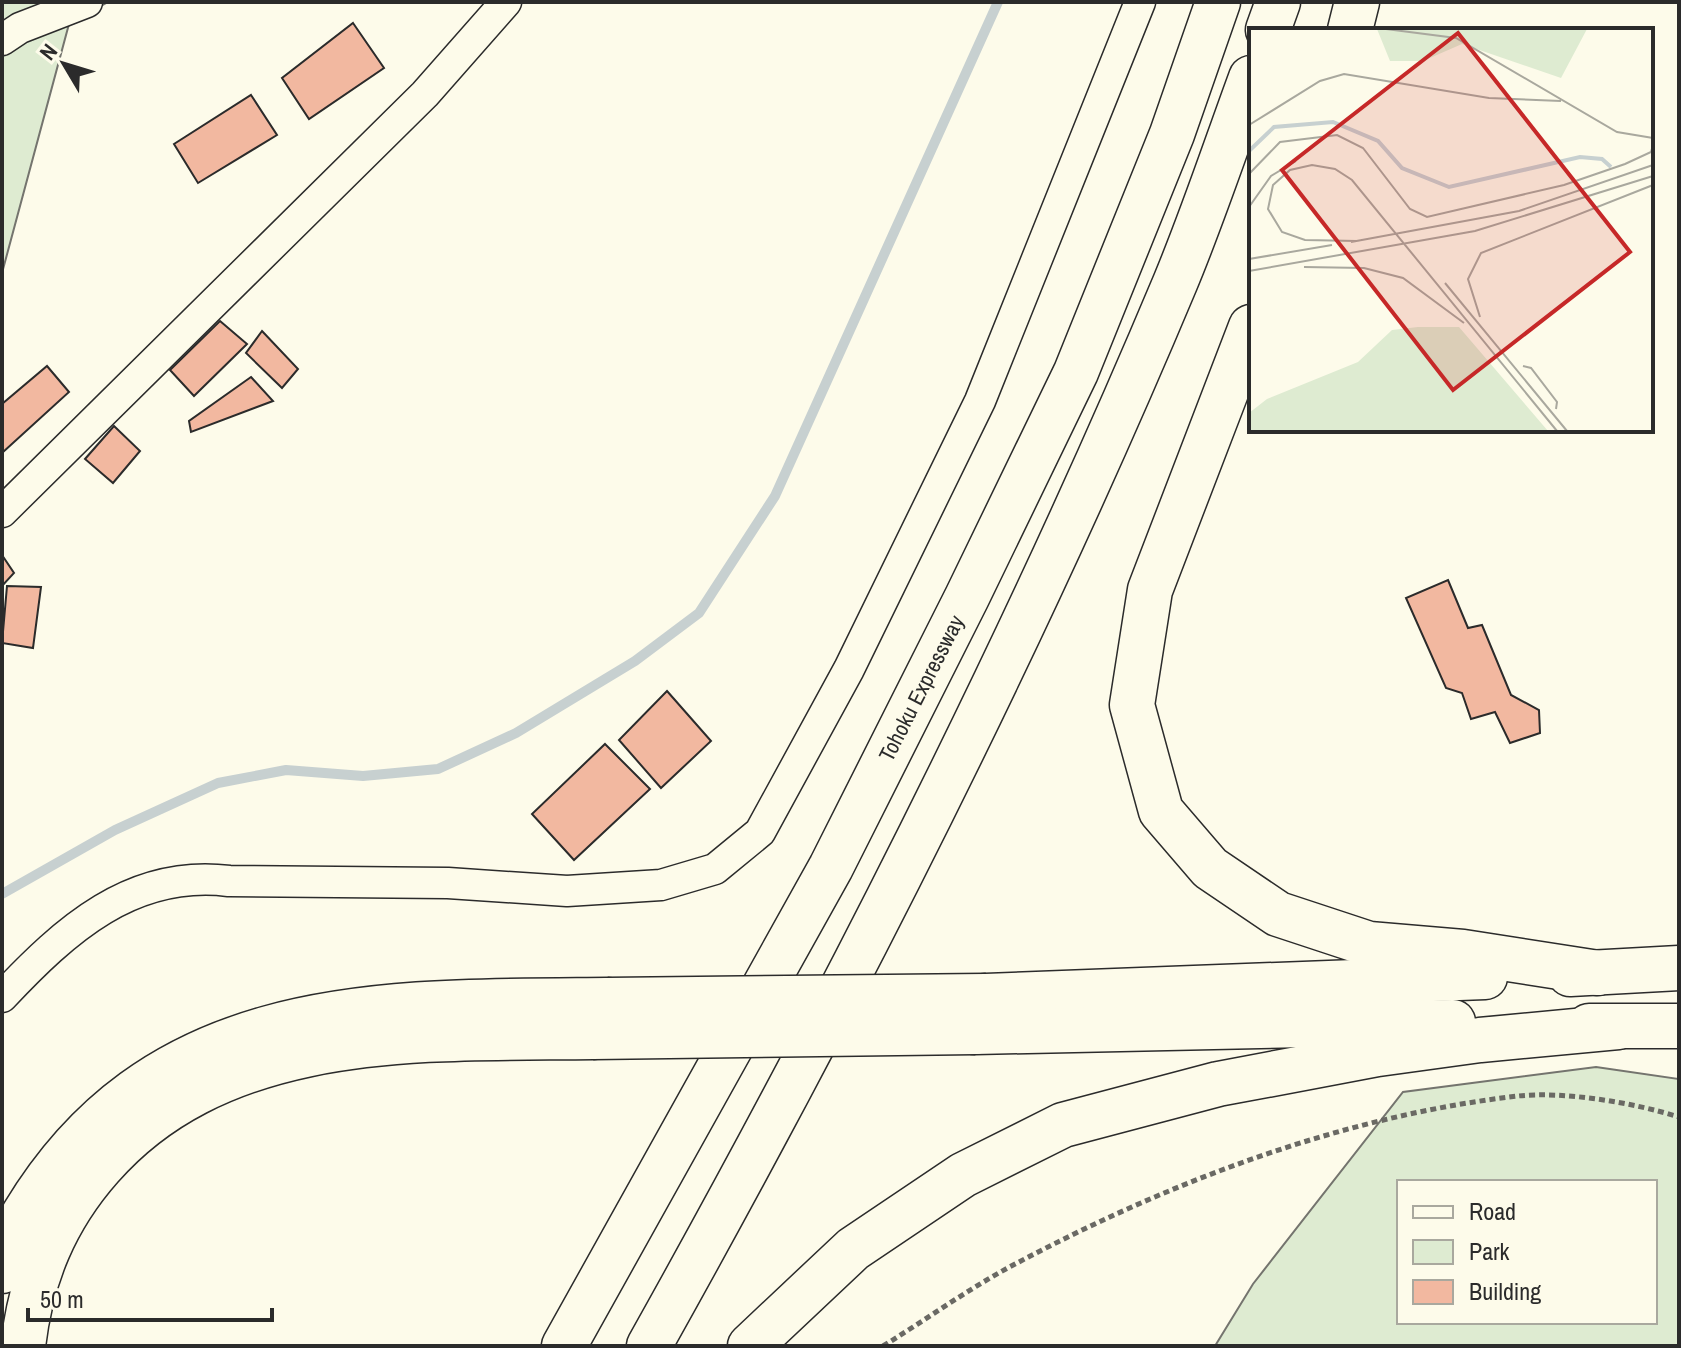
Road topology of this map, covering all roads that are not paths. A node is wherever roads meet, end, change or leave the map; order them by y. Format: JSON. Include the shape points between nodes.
{"nodes":[{"id":1,"x":87,"y":2,"type":"edge"},
{"id":2,"x":506,"y":2,"type":"edge"},
{"id":3,"x":1140,"y":2,"type":"edge"},
{"id":4,"x":1218,"y":2,"type":"edge"},
{"id":5,"x":1278,"y":2,"type":"edge"},
{"id":6,"x":1357,"y":2,"type":"edge"},
{"id":7,"x":1269,"y":28,"type":"edge"},
{"id":8,"x":1350,"y":28,"type":"edge"},
{"id":9,"x":2,"y":40,"type":"edge"},
{"id":10,"x":1249,"y":83,"type":"edge"},
{"id":11,"x":1249,"y":332,"type":"edge"},
{"id":12,"x":2,"y":512,"type":"edge"},
{"id":13,"x":1679,"y":968,"type":"edge"},
{"id":14,"x":1598,"y":973,"type":"junction"},
{"id":15,"x":2,"y":997,"type":"edge"},
{"id":16,"x":981,"y":1014,"type":"junction"},
{"id":17,"x":600,"y":1019,"type":"junction"},
{"id":18,"x":1679,"y":1026,"type":"edge"},
{"id":19,"x":1618,"y":1027,"type":"junction"},
{"id":20,"x":614,"y":1256,"type":"junction"},
{"id":21,"x":2,"y":1271,"type":"edge"},
{"id":22,"x":23,"y":1346,"type":"edge"},
{"id":23,"x":541,"y":1346,"type":"edge"},
{"id":24,"x":564,"y":1346,"type":"edge"},
{"id":25,"x":649,"y":1346,"type":"edge"},
{"id":26,"x":750,"y":1346,"type":"edge"}],
"edges":[{"from":1,"to":9,"type":"street"},
{"from":2,"to":12,"type":"street","via":[[425,94]]},
{"from":3,"to":15,"type":"street","via":[[980,401],[849,669],[760,832],[715,869],[661,885],[567,891],[448,883],[195,877],[168,881],[134,891],[92,917],[40,957]]},
{"from":4,"to":20,"type":"highway","name":"Tohoku Expressway","via":[[1172,134],[1076,372],[831,867]]},
{"from":5,"to":7,"type":"highway"},
{"from":6,"to":8,"type":"highway"},
{"from":10,"to":25,"type":"highway","via":[[1176,281],[1010,656],[788,1097]]},
{"from":11,"to":14,"type":"highway","via":[[1150,590],[1132,705],[1161,811],[1210,868],[1278,914],[1369,944]]},
{"from":13,"to":14,"type":"highway"},
{"from":14,"to":16,"type":"highway"},
{"from":16,"to":17,"type":"highway","bridge":true},
{"from":16,"to":19,"type":"highway"},
{"from":17,"to":21,"type":"highway","via":[[438,1002],[349,1009],[260,1028],[155,1075],[73,1146],[23,1216]]},
{"from":17,"to":22,"type":"highway","via":[[322,1051],[242,1072],[191,1094],[152,1118],[84,1187],[39,1265]]},
{"from":18,"to":19,"type":"highway"},
{"from":19,"to":26,"type":"highway","via":[[1378,1054],[1218,1084],[1063,1125],[963,1175],[853,1249]]},
{"from":20,"to":23,"type":"highway"},
{"from":20,"to":24,"type":"highway","name":"Tohoku Expressway"}]}
